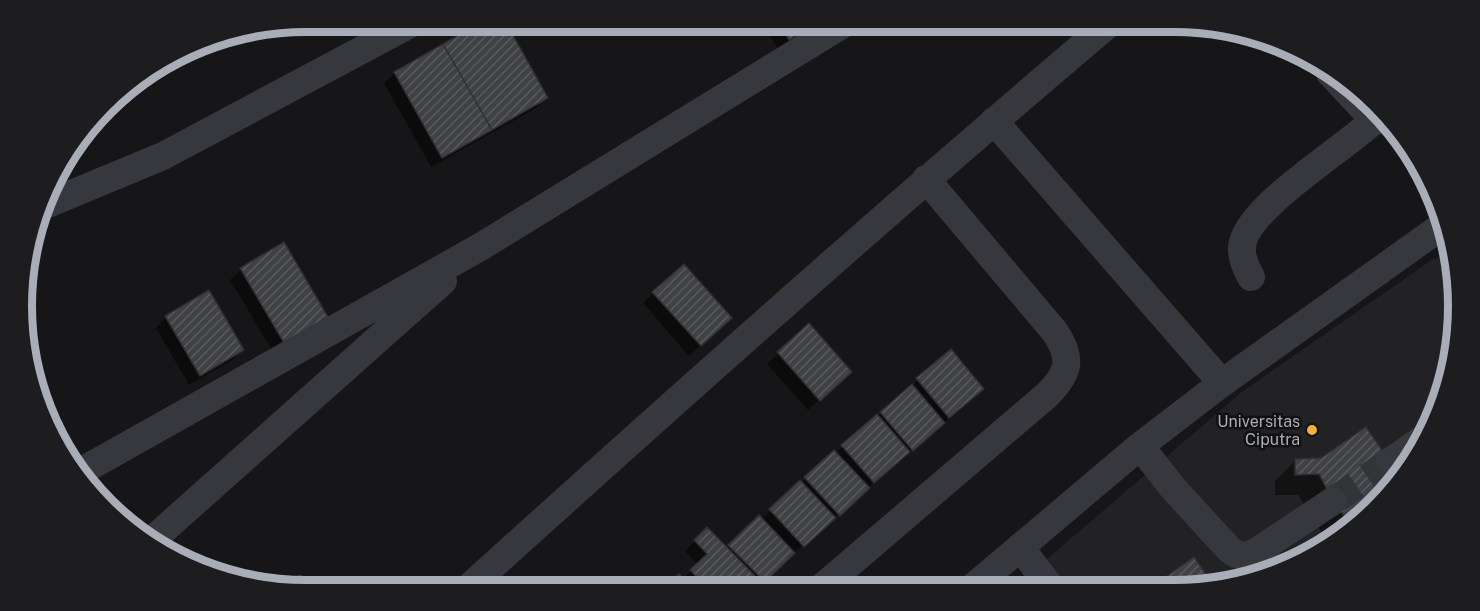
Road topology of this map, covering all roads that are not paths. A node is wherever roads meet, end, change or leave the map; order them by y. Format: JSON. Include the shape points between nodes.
{"nodes":[{"id":1,"x":395,"y":32,"type":"edge"},
{"id":2,"x":830,"y":32,"type":"edge"},
{"id":3,"x":1099,"y":32,"type":"edge"},
{"id":4,"x":1375,"y":119,"type":"edge"},
{"id":5,"x":994,"y":121,"type":"junction"},
{"id":6,"x":926,"y":179,"type":"junction"},
{"id":7,"x":52,"y":202,"type":"edge"},
{"id":8,"x":1437,"y":229,"type":"edge"},
{"id":9,"x":482,"y":246,"type":"junction"},
{"id":10,"x":1251,"y":277,"type":"dead end"},
{"id":11,"x":1222,"y":382,"type":"junction"},
{"id":12,"x":1140,"y":446,"type":"junction"},
{"id":13,"x":1407,"y":450,"type":"edge"},
{"id":14,"x":1390,"y":462,"type":"tunnel mouth"},
{"id":15,"x":86,"y":469,"type":"edge"},
{"id":16,"x":1333,"y":501,"type":"tunnel mouth"},
{"id":17,"x":157,"y":536,"type":"edge"},
{"id":18,"x":1020,"y":547,"type":"junction"},
{"id":19,"x":477,"y":580,"type":"edge"},
{"id":20,"x":831,"y":580,"type":"edge"},
{"id":21,"x":981,"y":580,"type":"edge"},
{"id":22,"x":1045,"y":580,"type":"edge"}],
"edges":[{"from":1,"to":7,"type":"street","via":[[163,156]]},
{"from":2,"to":9,"type":"street"},
{"from":3,"to":5,"type":"street"},
{"from":4,"to":10,"type":"street","via":[[1278,196],[1255,220],[1242,246]]},
{"from":5,"to":6,"type":"street"},
{"from":5,"to":11,"type":"street"},
{"from":6,"to":19,"type":"street"},
{"from":6,"to":20,"type":"street","via":[[1055,332],[1066,348],[1068,364],[1047,395]]},
{"from":8,"to":11,"type":"street"},
{"from":9,"to":15,"type":"street"},
{"from":9,"to":17,"type":"street"},
{"from":11,"to":12,"type":"street"},
{"from":12,"to":16,"type":"street","via":[[1234,555],[1254,554]]},
{"from":12,"to":18,"type":"street"},
{"from":13,"to":14,"type":"street"},
{"from":18,"to":21,"type":"street"},
{"from":18,"to":22,"type":"street"}]}
